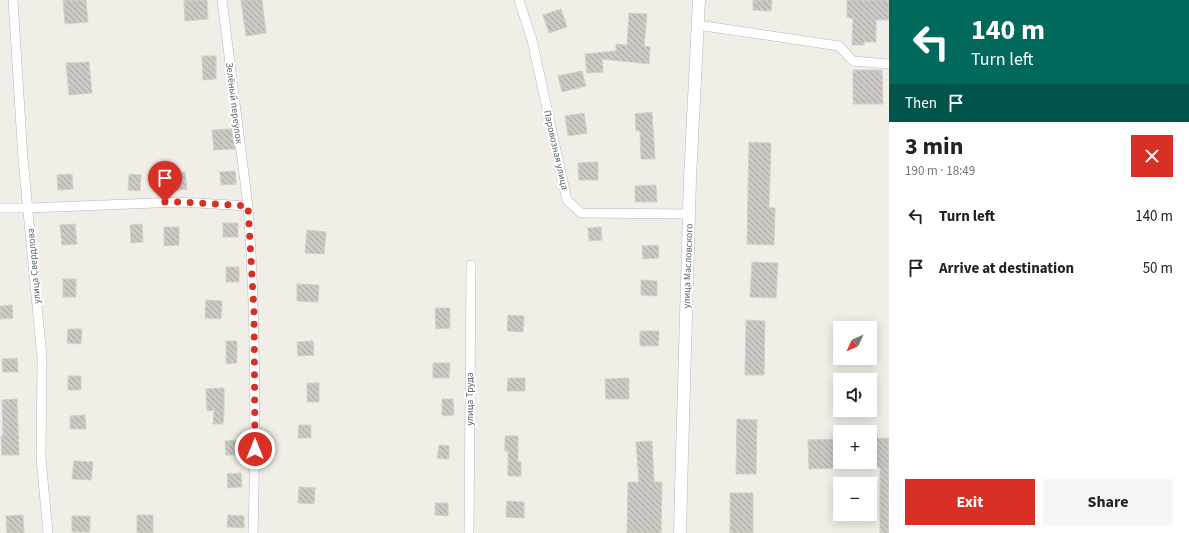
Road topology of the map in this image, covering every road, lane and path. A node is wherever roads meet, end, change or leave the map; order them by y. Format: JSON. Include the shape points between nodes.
{"nodes":[{"id":1,"x":13,"y":0,"type":"edge"},
{"id":2,"x":222,"y":0,"type":"edge"},
{"id":3,"x":519,"y":0,"type":"edge"},
{"id":4,"x":699,"y":0,"type":"edge"},
{"id":5,"x":698,"y":25,"type":"junction"},
{"id":6,"x":889,"y":64,"type":"edge"},
{"id":7,"x":248,"y":206,"type":"junction"},
{"id":8,"x":0,"y":208,"type":"edge"},
{"id":9,"x":29,"y":208,"type":"junction"},
{"id":10,"x":689,"y":214,"type":"junction"},
{"id":11,"x":471,"y":265,"type":"dead end"},
{"id":12,"x":48,"y":533,"type":"edge"},
{"id":13,"x":253,"y":533,"type":"edge"},
{"id":14,"x":469,"y":533,"type":"edge"},
{"id":15,"x":680,"y":533,"type":"edge"}],
"edges":[{"from":1,"to":9,"type":"street","name":"улица Свердлова"},
{"from":2,"to":7,"type":"street","name":"Зелёный переулок"},
{"from":3,"to":10,"type":"street","name":"Паровозная улица","via":[[532,40],[568,200],[581,213]]},
{"from":4,"to":5,"type":"street","name":"улица Масловского"},
{"from":5,"to":6,"type":"street","via":[[839,46],[853,61]]},
{"from":5,"to":10,"type":"street","name":"улица Масловского"},
{"from":7,"to":9,"type":"street","via":[[180,202]]},
{"from":7,"to":13,"type":"street","name":"Зелёный переулок","via":[[254,312]]},
{"from":8,"to":9,"type":"street"},
{"from":9,"to":12,"type":"street","name":"улица Свердлова","via":[[42,358],[41,458]]},
{"from":10,"to":15,"type":"street","name":"улица Масловского"},
{"from":11,"to":14,"type":"street","name":"улица Труда"}]}
